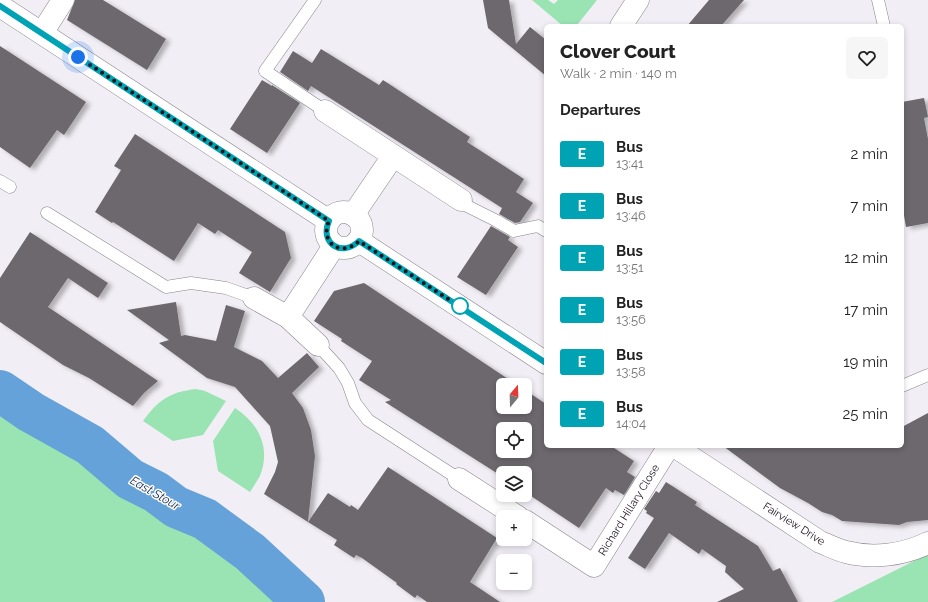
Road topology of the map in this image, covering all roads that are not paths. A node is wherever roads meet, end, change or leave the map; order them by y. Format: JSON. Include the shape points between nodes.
{"nodes":[{"id":1,"x":63,"y":0,"type":"edge"},
{"id":2,"x":315,"y":0,"type":"edge"},
{"id":3,"x":638,"y":0,"type":"edge"},
{"id":4,"x":878,"y":0,"type":"edge"},
{"id":5,"x":0,"y":6,"type":"edge"},
{"id":6,"x":622,"y":24,"type":"edge"},
{"id":7,"x":884,"y":24,"type":"edge"},
{"id":8,"x":42,"y":32,"type":"junction"},
{"id":9,"x":324,"y":111,"type":"joint"},
{"id":10,"x":393,"y":156,"type":"junction"},
{"id":11,"x":461,"y":200,"type":"joint"},
{"id":12,"x":47,"y":213,"type":"dead end"},
{"id":13,"x":353,"y":215,"type":"junction"},
{"id":14,"x":329,"y":221,"type":"junction"},
{"id":15,"x":544,"y":230,"type":"edge"},
{"id":16,"x":359,"y":241,"type":"junction"},
{"id":17,"x":334,"y":246,"type":"junction"},
{"id":18,"x":254,"y":298,"type":"joint"},
{"id":19,"x":288,"y":317,"type":"junction"},
{"id":20,"x":318,"y":345,"type":"joint"},
{"id":21,"x":544,"y":362,"type":"edge"},
{"id":22,"x":928,"y":375,"type":"edge"},
{"id":23,"x":904,"y":385,"type":"edge"},
{"id":24,"x":668,"y":448,"type":"edge"},
{"id":25,"x":677,"y":448,"type":"edge"},
{"id":26,"x":460,"y":479,"type":"joint"},
{"id":27,"x":507,"y":510,"type":"edge"},
{"id":28,"x":532,"y":526,"type":"edge"},
{"id":29,"x":928,"y":543,"type":"edge"}],
"edges":[{"from":1,"to":8,"type":"street"},
{"from":2,"to":9,"type":"lane","via":[[265,71]]},
{"from":3,"to":6,"type":"street"},
{"from":4,"to":7,"type":"lane"},
{"from":5,"to":8,"type":"street"},
{"from":8,"to":14,"type":"street"},
{"from":9,"to":10,"type":"street"},
{"from":10,"to":11,"type":"street"},
{"from":10,"to":13,"type":"street"},
{"from":11,"to":15,"type":"lane","via":[[467,206],[514,231],[538,226]]},
{"from":12,"to":18,"type":"lane","via":[[166,287],[191,283],[226,288]]},
{"from":13,"to":14,"type":"street","via":[[342,212]]},
{"from":13,"to":16,"type":"street","via":[[358,218],[362,229]]},
{"from":14,"to":17,"type":"street","via":[[327,237]]},
{"from":16,"to":17,"type":"street","via":[[350,248]]},
{"from":16,"to":21,"type":"street"},
{"from":17,"to":19,"type":"street"},
{"from":18,"to":19,"type":"street"},
{"from":19,"to":20,"type":"street"},
{"from":20,"to":26,"type":"lane","via":[[339,368],[355,403],[368,420]]},
{"from":22,"to":23,"type":"lane"},
{"from":24,"to":28,"type":"street","name":"Richard Hillary Close","via":[[594,566]]},
{"from":25,"to":29,"type":"street","name":"Fairview Drive","via":[[820,542],[845,552],[870,556],[896,554]]},
{"from":26,"to":27,"type":"street"}]}
